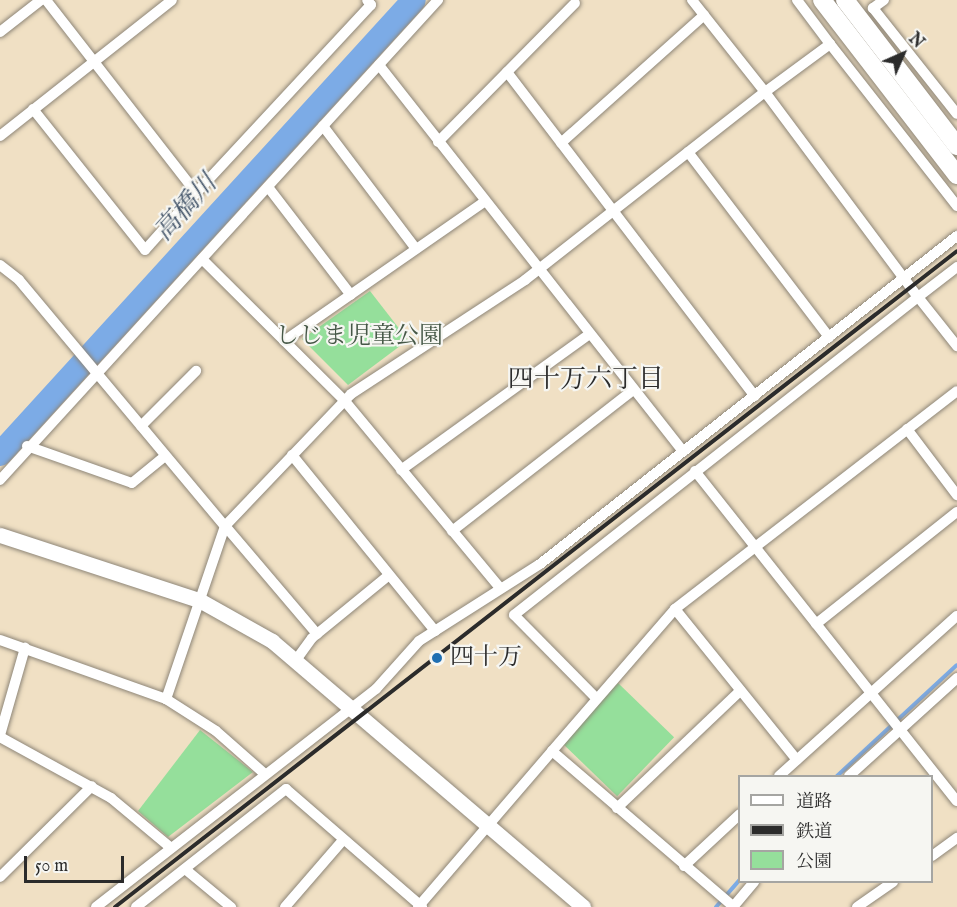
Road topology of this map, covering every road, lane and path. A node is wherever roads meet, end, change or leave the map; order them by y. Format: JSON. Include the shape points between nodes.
{"nodes":[{"id":1,"x":41,"y":0,"type":"edge"},
{"id":2,"x":46,"y":0,"type":"edge"},
{"id":3,"x":172,"y":0,"type":"edge"},
{"id":4,"x":367,"y":0,"type":"edge"},
{"id":5,"x":438,"y":0,"type":"edge"},
{"id":6,"x":692,"y":0,"type":"edge"},
{"id":7,"x":797,"y":0,"type":"edge"},
{"id":8,"x":822,"y":0,"type":"edge"},
{"id":9,"x":844,"y":0,"type":"edge"},
{"id":10,"x":884,"y":0,"type":"edge"},
{"id":11,"x":576,"y":1,"type":"edge"},
{"id":12,"x":870,"y":4,"type":"edge"},
{"id":13,"x":704,"y":15,"type":"junction"},
{"id":14,"x":0,"y":32,"type":"edge"},
{"id":15,"x":830,"y":44,"type":"junction"},
{"id":16,"x":93,"y":60,"type":"junction"},
{"id":17,"x":379,"y":65,"type":"junction"},
{"id":18,"x":507,"y":72,"type":"junction"},
{"id":19,"x":765,"y":92,"type":"junction"},
{"id":20,"x":33,"y":109,"type":"junction"},
{"id":21,"x":957,"y":114,"type":"edge"},
{"id":22,"x":322,"y":126,"type":"junction"},
{"id":23,"x":0,"y":136,"type":"edge"},
{"id":24,"x":438,"y":142,"type":"junction"},
{"id":25,"x":561,"y":142,"type":"junction"},
{"id":26,"x":957,"y":146,"type":"edge"},
{"id":27,"x":688,"y":152,"type":"junction"},
{"id":28,"x":957,"y":175,"type":"edge"},
{"id":29,"x":268,"y":187,"type":"junction"},
{"id":30,"x":196,"y":193,"type":"junction"},
{"id":31,"x":484,"y":202,"type":"junction"},
{"id":32,"x":957,"y":206,"type":"edge"},
{"id":33,"x":613,"y":212,"type":"junction"},
{"id":34,"x":957,"y":236,"type":"edge"},
{"id":35,"x":416,"y":249,"type":"junction"},
{"id":36,"x":202,"y":259,"type":"junction"},
{"id":37,"x":0,"y":265,"type":"edge"},
{"id":38,"x":957,"y":267,"type":"edge"},
{"id":39,"x":536,"y":272,"type":"junction"},
{"id":40,"x":903,"y":278,"type":"junction"},
{"id":41,"x":351,"y":295,"type":"junction"},
{"id":42,"x":918,"y":297,"type":"junction"},
{"id":43,"x":588,"y":335,"type":"junction"},
{"id":44,"x":829,"y":337,"type":"junction"},
{"id":45,"x":284,"y":341,"type":"junction"},
{"id":46,"x":957,"y":346,"type":"edge"},
{"id":47,"x":95,"y":371,"type":"junction"},
{"id":48,"x":196,"y":371,"type":"dead end"},
{"id":49,"x":633,"y":390,"type":"junction"},
{"id":50,"x":957,"y":391,"type":"edge"},
{"id":51,"x":755,"y":396,"type":"junction"},
{"id":52,"x":344,"y":400,"type":"junction"},
{"id":53,"x":141,"y":426,"type":"junction"},
{"id":54,"x":907,"y":429,"type":"junction"},
{"id":55,"x":27,"y":446,"type":"junction"},
{"id":56,"x":683,"y":452,"type":"junction"},
{"id":57,"x":292,"y":455,"type":"junction"},
{"id":58,"x":165,"y":456,"type":"junction"},
{"id":59,"x":401,"y":470,"type":"junction"},
{"id":60,"x":695,"y":471,"type":"junction"},
{"id":61,"x":0,"y":480,"type":"edge"},
{"id":62,"x":957,"y":495,"type":"edge"},
{"id":63,"x":957,"y":512,"type":"edge"},
{"id":64,"x":225,"y":526,"type":"junction"},
{"id":65,"x":452,"y":531,"type":"junction"},
{"id":66,"x":0,"y":536,"type":"edge"},
{"id":67,"x":755,"y":547,"type":"junction"},
{"id":68,"x":389,"y":574,"type":"junction"},
{"id":69,"x":500,"y":588,"type":"junction"},
{"id":70,"x":199,"y":600,"type":"junction"},
{"id":71,"x":675,"y":609,"type":"junction"},
{"id":72,"x":957,"y":616,"type":"edge"},
{"id":73,"x":816,"y":624,"type":"junction"},
{"id":74,"x":435,"y":631,"type":"junction"},
{"id":75,"x":317,"y":634,"type":"junction"},
{"id":76,"x":0,"y":640,"type":"edge"},
{"id":77,"x":25,"y":648,"type":"junction"},
{"id":78,"x":296,"y":660,"type":"junction"},
{"id":79,"x":957,"y":678,"type":"edge"},
{"id":80,"x":870,"y":690,"type":"junction"},
{"id":81,"x":740,"y":691,"type":"junction"},
{"id":82,"x":595,"y":696,"type":"junction"},
{"id":83,"x":166,"y":699,"type":"junction"},
{"id":84,"x":352,"y":708,"type":"junction"},
{"id":85,"x":897,"y":723,"type":"junction"},
{"id":86,"x":0,"y":736,"type":"edge"},
{"id":87,"x":552,"y":751,"type":"junction"},
{"id":88,"x":797,"y":760,"type":"junction"},
{"id":89,"x":265,"y":774,"type":"junction"},
{"id":90,"x":781,"y":775,"type":"edge"},
{"id":91,"x":851,"y":775,"type":"edge"},
{"id":92,"x":92,"y":786,"type":"junction"},
{"id":93,"x":957,"y":801,"type":"edge"},
{"id":94,"x":617,"y":808,"type":"junction"},
{"id":95,"x":738,"y":816,"type":"edge"},
{"id":96,"x":488,"y":825,"type":"junction"},
{"id":97,"x":957,"y":838,"type":"edge"},
{"id":98,"x":343,"y":840,"type":"junction"},
{"id":99,"x":171,"y":849,"type":"junction"},
{"id":100,"x":933,"y":855,"type":"edge"},
{"id":101,"x":684,"y":866,"type":"junction"},
{"id":102,"x":185,"y":868,"type":"junction"},
{"id":103,"x":0,"y":878,"type":"edge"},
{"id":104,"x":753,"y":883,"type":"edge"},
{"id":105,"x":892,"y":883,"type":"edge"},
{"id":106,"x":729,"y":903,"type":"edge"},
{"id":107,"x":420,"y":906,"type":"edge"},
{"id":108,"x":96,"y":907,"type":"edge"},
{"id":109,"x":136,"y":907,"type":"edge"},
{"id":110,"x":231,"y":907,"type":"edge"},
{"id":111,"x":285,"y":907,"type":"edge"},
{"id":112,"x":583,"y":907,"type":"edge"},
{"id":113,"x":857,"y":907,"type":"edge"}],
"edges":[{"from":1,"to":14,"type":"street"},
{"from":2,"to":16,"type":"street"},
{"from":3,"to":16,"type":"street"},
{"from":4,"to":30,"type":"street","via":[[371,5]]},
{"from":5,"to":17,"type":"street"},
{"from":6,"to":13,"type":"street"},
{"from":7,"to":15,"type":"street"},
{"from":8,"to":28,"type":"main road"},
{"from":9,"to":26,"type":"main road"},
{"from":10,"to":12,"type":"street"},
{"from":11,"to":18,"type":"street"},
{"from":12,"to":21,"type":"street"},
{"from":13,"to":19,"type":"street"},
{"from":13,"to":25,"type":"street"},
{"from":15,"to":19,"type":"street"},
{"from":15,"to":32,"type":"street"},
{"from":16,"to":20,"type":"street"},
{"from":16,"to":30,"type":"street"},
{"from":17,"to":22,"type":"street"},
{"from":17,"to":24,"type":"street"},
{"from":18,"to":24,"type":"street"},
{"from":18,"to":25,"type":"street"},
{"from":19,"to":27,"type":"street"},
{"from":19,"to":40,"type":"street"},
{"from":20,"to":23,"type":"street"},
{"from":20,"to":30,"type":"street","via":[[145,250]]},
{"from":22,"to":29,"type":"street"},
{"from":22,"to":35,"type":"street"},
{"from":24,"to":31,"type":"street"},
{"from":25,"to":33,"type":"street"},
{"from":27,"to":33,"type":"street"},
{"from":27,"to":44,"type":"street"},
{"from":29,"to":36,"type":"street"},
{"from":29,"to":41,"type":"street"},
{"from":31,"to":35,"type":"street"},
{"from":31,"to":39,"type":"street"},
{"from":33,"to":39,"type":"street"},
{"from":33,"to":51,"type":"street"},
{"from":34,"to":40,"type":"street"},
{"from":35,"to":41,"type":"street"},
{"from":36,"to":45,"type":"street"},
{"from":36,"to":47,"type":"street"},
{"from":37,"to":47,"type":"street","via":[[19,280]]},
{"from":38,"to":42,"type":"street"},
{"from":39,"to":43,"type":"street"},
{"from":39,"to":52,"type":"street"},
{"from":40,"to":42,"type":"street"},
{"from":40,"to":44,"type":"street"},
{"from":41,"to":45,"type":"street"},
{"from":42,"to":46,"type":"street"},
{"from":42,"to":60,"type":"street"},
{"from":43,"to":49,"type":"street"},
{"from":43,"to":59,"type":"street"},
{"from":44,"to":51,"type":"street"},
{"from":45,"to":52,"type":"street"},
{"from":47,"to":53,"type":"street"},
{"from":47,"to":55,"type":"street"},
{"from":48,"to":53,"type":"street"},
{"from":49,"to":56,"type":"street"},
{"from":49,"to":65,"type":"street"},
{"from":50,"to":54,"type":"street"},
{"from":51,"to":56,"type":"street"},
{"from":52,"to":57,"type":"street"},
{"from":52,"to":59,"type":"street"},
{"from":53,"to":58,"type":"street"},
{"from":54,"to":62,"type":"street"},
{"from":54,"to":67,"type":"street"},
{"from":55,"to":58,"type":"street","via":[[132,483]]},
{"from":55,"to":61,"type":"street"},
{"from":56,"to":69,"type":"street","via":[[540,564]]},
{"from":57,"to":64,"type":"street"},
{"from":57,"to":68,"type":"street"},
{"from":58,"to":64,"type":"street"},
{"from":59,"to":65,"type":"street"},
{"from":60,"to":67,"type":"street"},
{"from":60,"to":82,"type":"street","via":[[514,615]]},
{"from":63,"to":73,"type":"street"},
{"from":64,"to":70,"type":"street"},
{"from":64,"to":75,"type":"street"},
{"from":65,"to":69,"type":"street"},
{"from":66,"to":70,"type":"street"},
{"from":67,"to":71,"type":"street"},
{"from":67,"to":73,"type":"street"},
{"from":68,"to":74,"type":"street"},
{"from":68,"to":75,"type":"street"},
{"from":69,"to":74,"type":"street"},
{"from":70,"to":78,"type":"street"},
{"from":70,"to":83,"type":"street"},
{"from":71,"to":81,"type":"street"},
{"from":71,"to":82,"type":"street"},
{"from":72,"to":80,"type":"street"},
{"from":73,"to":80,"type":"street"},
{"from":74,"to":84,"type":"street"},
{"from":75,"to":78,"type":"street"},
{"from":76,"to":77,"type":"street"},
{"from":77,"to":83,"type":"street"},
{"from":77,"to":86,"type":"street"},
{"from":78,"to":84,"type":"street"},
{"from":79,"to":85,"type":"street"},
{"from":80,"to":85,"type":"street"},
{"from":80,"to":88,"type":"street"},
{"from":81,"to":88,"type":"street"},
{"from":81,"to":94,"type":"street"},
{"from":82,"to":87,"type":"street"},
{"from":83,"to":89,"type":"street","via":[[216,731]]},
{"from":84,"to":89,"type":"street"},
{"from":84,"to":96,"type":"street"},
{"from":85,"to":91,"type":"street"},
{"from":85,"to":93,"type":"street"},
{"from":86,"to":92,"type":"street"},
{"from":87,"to":94,"type":"street"},
{"from":87,"to":96,"type":"street"},
{"from":88,"to":90,"type":"street"},
{"from":89,"to":99,"type":"street"},
{"from":92,"to":99,"type":"street"},
{"from":92,"to":103,"type":"street"},
{"from":94,"to":101,"type":"street"},
{"from":95,"to":101,"type":"street"},
{"from":96,"to":107,"type":"street"},
{"from":96,"to":112,"type":"street"},
{"from":97,"to":100,"type":"street"},
{"from":98,"to":102,"type":"street","via":[[286,789]]},
{"from":98,"to":107,"type":"street"},
{"from":98,"to":111,"type":"street"},
{"from":99,"to":108,"type":"street"},
{"from":101,"to":106,"type":"street"},
{"from":102,"to":109,"type":"street"},
{"from":102,"to":110,"type":"street"},
{"from":104,"to":106,"type":"street"},
{"from":105,"to":113,"type":"street"}]}
